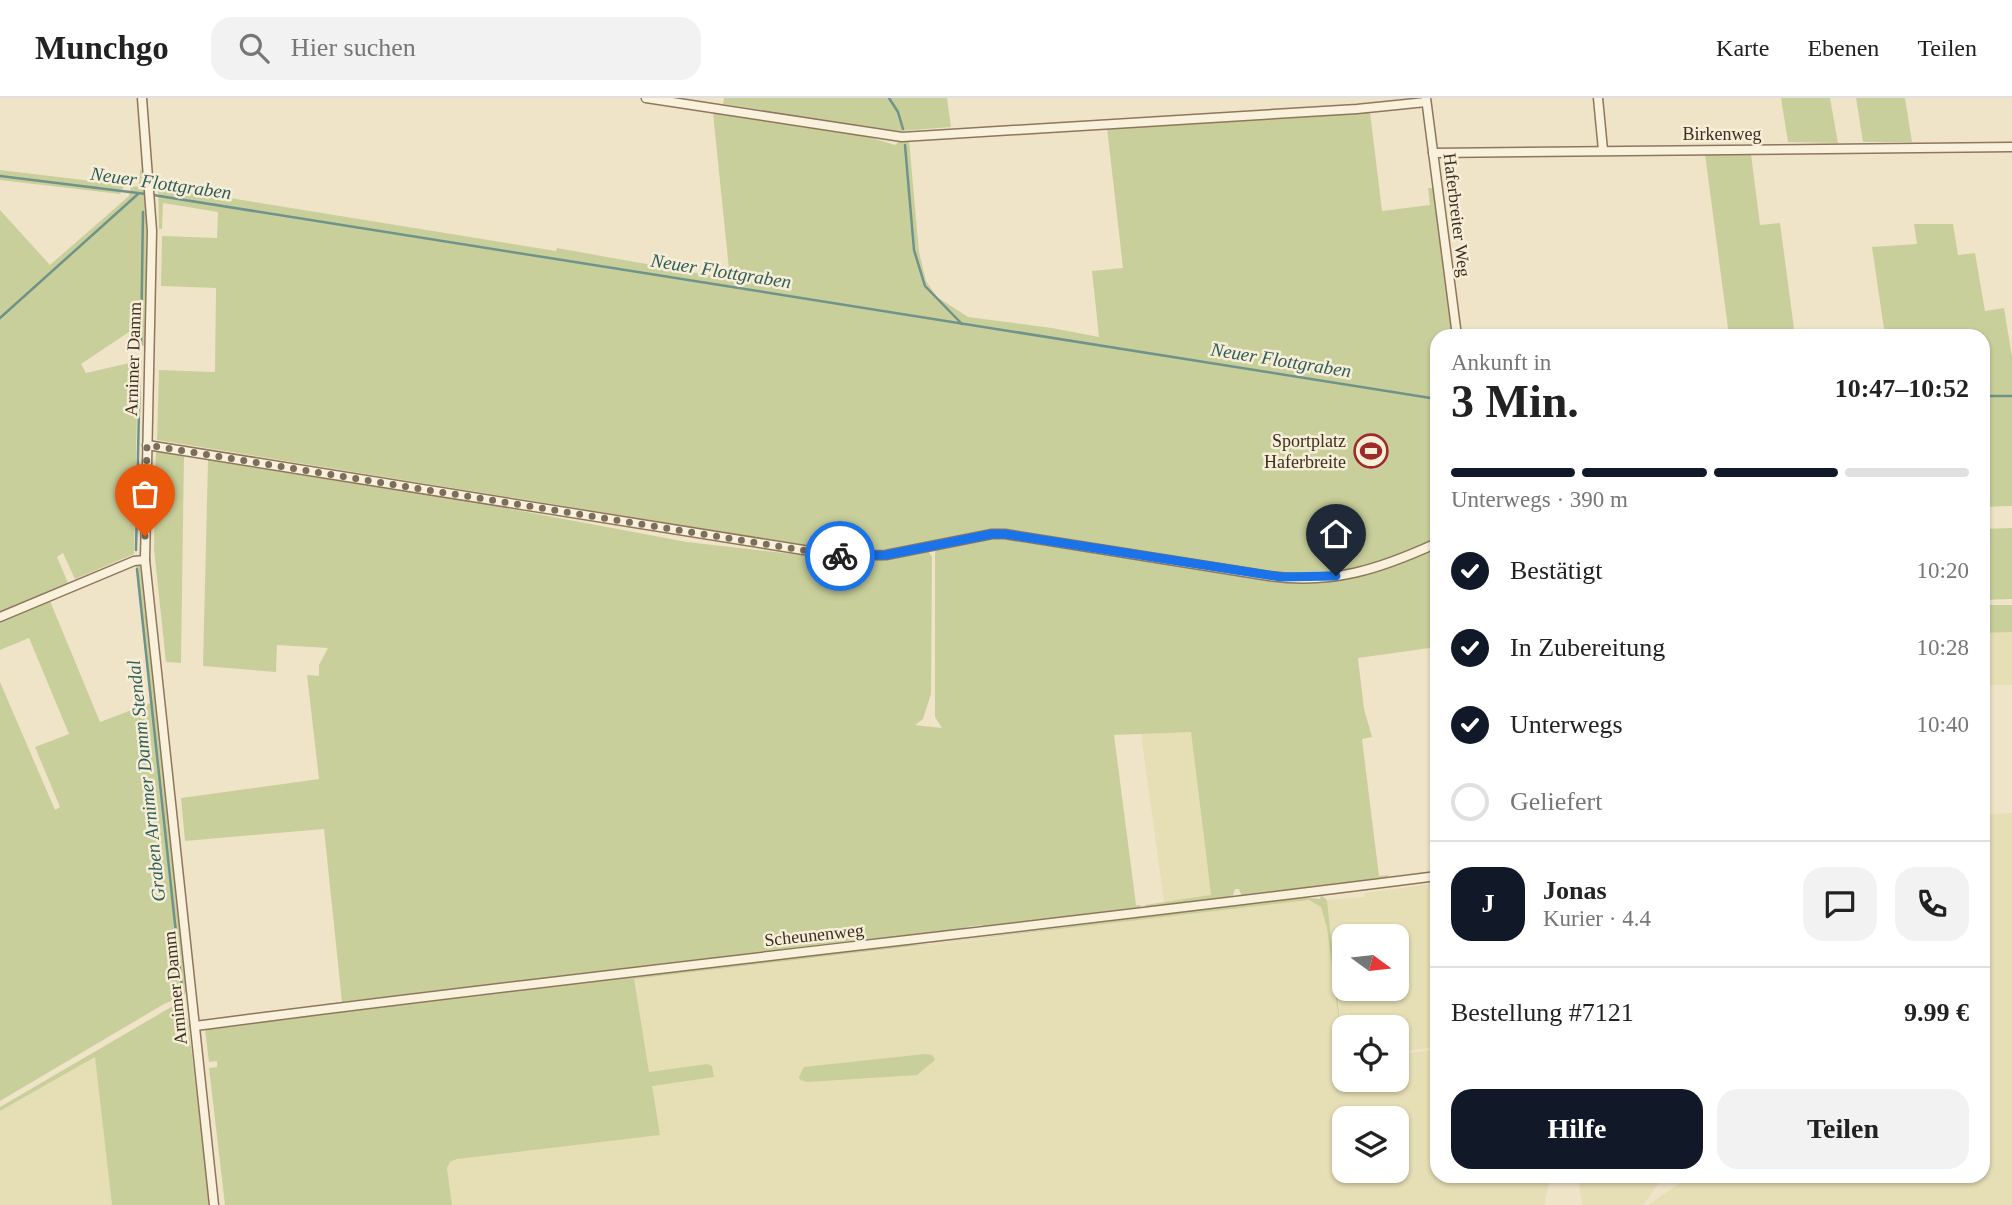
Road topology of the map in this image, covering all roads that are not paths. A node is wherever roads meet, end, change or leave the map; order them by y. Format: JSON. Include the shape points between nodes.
{"nodes":[{"id":1,"x":142,"y":98,"type":"edge"},
{"id":2,"x":646,"y":98,"type":"edge"},
{"id":3,"x":1598,"y":98,"type":"edge"},
{"id":4,"x":1426,"y":100,"type":"edge"},
{"id":5,"x":2012,"y":147,"type":"edge"},
{"id":6,"x":1603,"y":150,"type":"junction"},
{"id":7,"x":1433,"y":153,"type":"junction"},
{"id":8,"x":1456,"y":329,"type":"edge"},
{"id":9,"x":147,"y":445,"type":"junction"},
{"id":10,"x":1430,"y":546,"type":"edge"},
{"id":11,"x":145,"y":560,"type":"junction"},
{"id":12,"x":0,"y":617,"type":"edge"},
{"id":13,"x":1430,"y":877,"type":"edge"},
{"id":14,"x":195,"y":1026,"type":"junction"},
{"id":15,"x":214,"y":1205,"type":"edge"}],
"edges":[{"from":1,"to":9,"type":"street","name":"Arnimer Damm","via":[[152,203]]},
{"from":2,"to":4,"type":"street","via":[[902,137],[1334,111]]},
{"from":3,"to":6,"type":"street"},
{"from":4,"to":7,"type":"street","name":"Haferbreiter Weg"},
{"from":5,"to":6,"type":"street","name":"Birkenweg"},
{"from":6,"to":7,"type":"street","name":"Birkenweg"},
{"from":7,"to":8,"type":"street","name":"Haferbreiter Weg"},
{"from":9,"to":10,"type":"street","via":[[841,556],[886,555],[1005,534],[1306,579],[1371,570]]},
{"from":9,"to":11,"type":"street","name":"Arnimer Damm"},
{"from":11,"to":12,"type":"street"},
{"from":11,"to":14,"type":"street","name":"Arnimer Damm"},
{"from":13,"to":14,"type":"street","name":"Scheunenweg"},
{"from":14,"to":15,"type":"street","name":"Arnimer Damm"}]}
